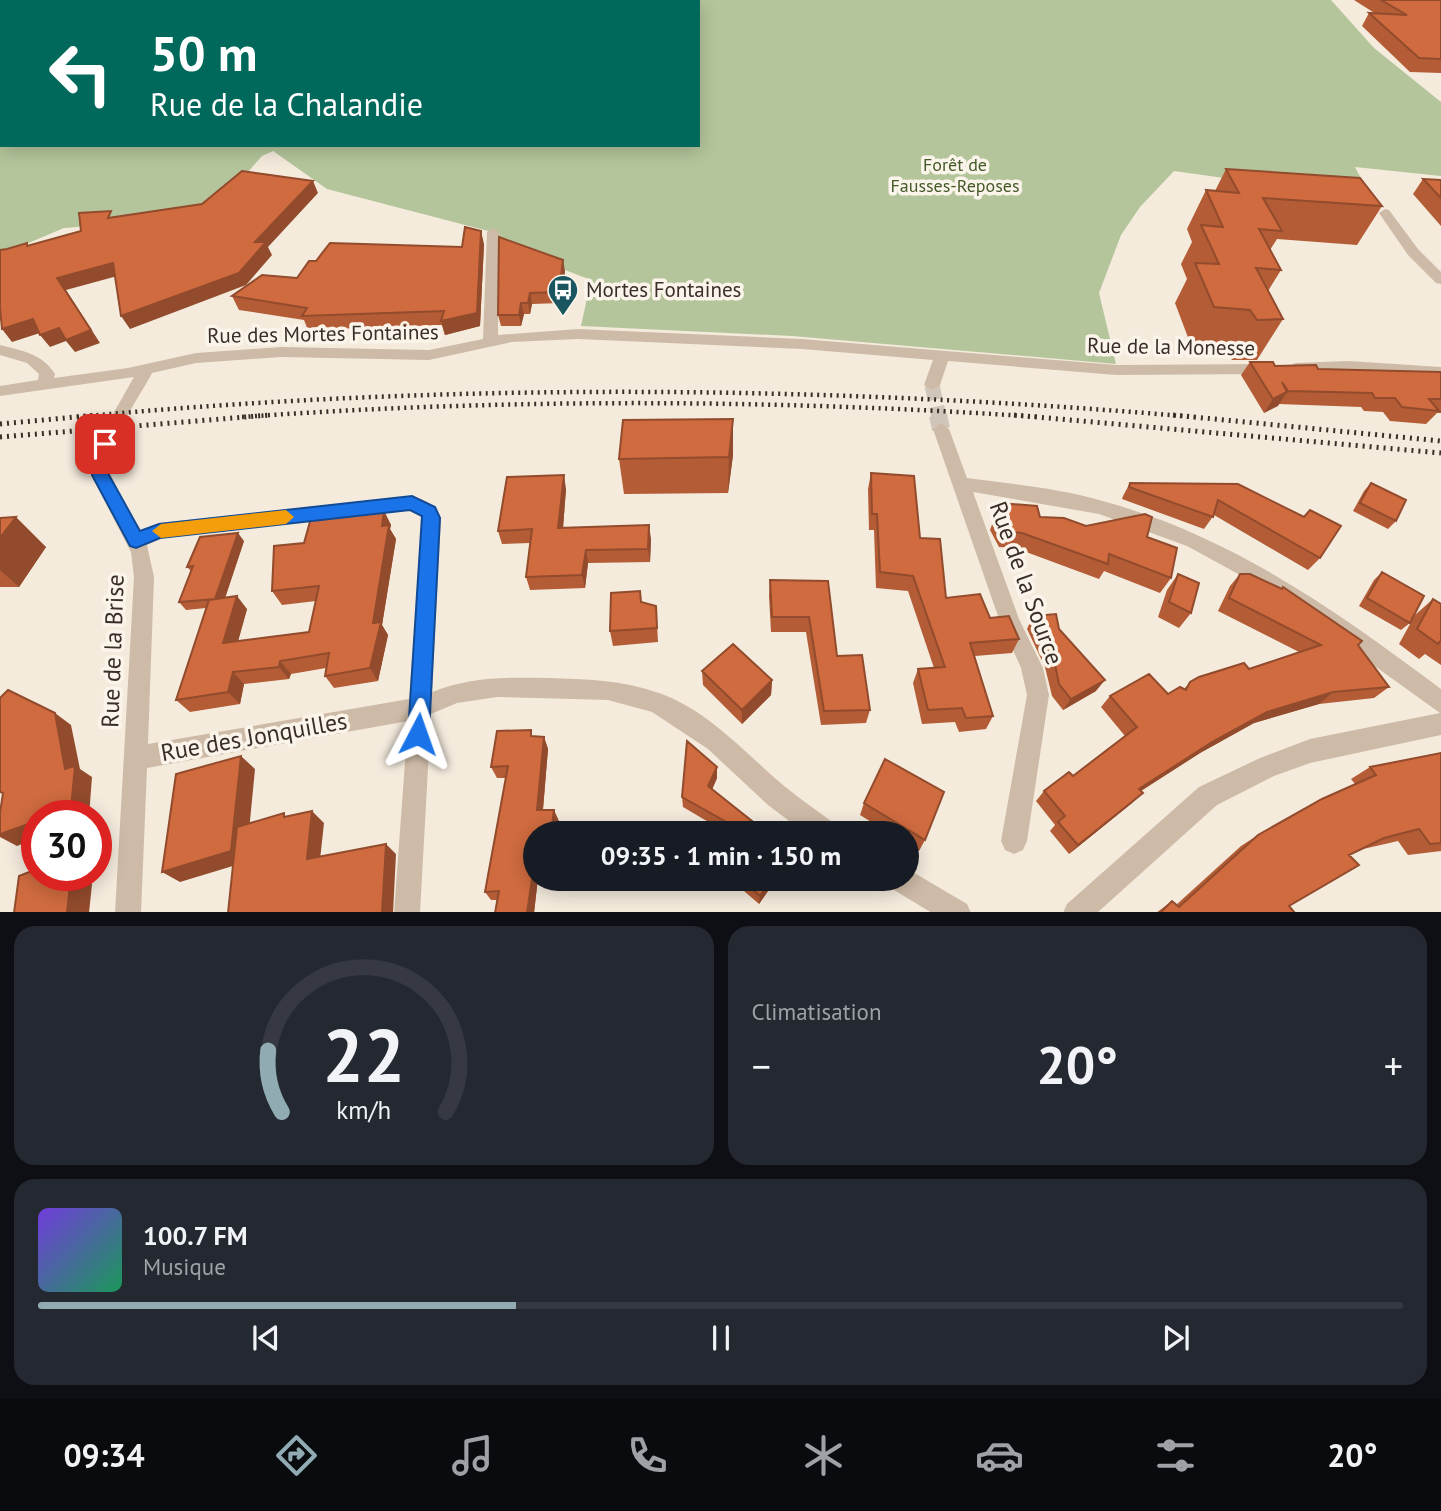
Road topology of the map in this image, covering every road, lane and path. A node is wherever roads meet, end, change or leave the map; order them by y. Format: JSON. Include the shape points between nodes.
{"nodes":[{"id":1,"x":1385,"y":212,"type":"dead end"},
{"id":2,"x":493,"y":232,"type":"dead end"},
{"id":3,"x":1441,"y":280,"type":"edge"},
{"id":4,"x":490,"y":341,"type":"junction"},
{"id":5,"x":0,"y":350,"type":"edge"},
{"id":6,"x":942,"y":355,"type":"junction"},
{"id":7,"x":146,"y":370,"type":"junction"},
{"id":8,"x":1441,"y":372,"type":"edge"},
{"id":9,"x":45,"y":384,"type":"junction"},
{"id":10,"x":932,"y":385,"type":"tunnel mouth"},
{"id":11,"x":0,"y":391,"type":"edge"},
{"id":12,"x":941,"y":429,"type":"tunnel mouth"},
{"id":13,"x":963,"y":484,"type":"junction"},
{"id":14,"x":136,"y":541,"type":"junction"},
{"id":15,"x":1441,"y":703,"type":"edge"},
{"id":16,"x":420,"y":708,"type":"junction"},
{"id":17,"x":1441,"y":724,"type":"edge"},
{"id":18,"x":135,"y":758,"type":"junction"},
{"id":19,"x":810,"y":821,"type":"edge"},
{"id":20,"x":1014,"y":841,"type":"dead end"},
{"id":21,"x":919,"y":890,"type":"edge"},
{"id":22,"x":128,"y":912,"type":"edge"},
{"id":23,"x":407,"y":912,"type":"edge"},
{"id":24,"x":958,"y":912,"type":"edge"},
{"id":25,"x":1076,"y":912,"type":"edge"}],
"edges":[{"from":1,"to":3,"type":"street"},
{"from":2,"to":4,"type":"street"},
{"from":4,"to":6,"type":"street","name":"Rue des Mortes Fontaines","via":[[578,334]]},
{"from":4,"to":7,"type":"street","name":"Rue des Mortes Fontaines","via":[[429,355],[281,352],[196,358]]},
{"from":5,"to":9,"type":"street","via":[[43,365]]},
{"from":6,"to":8,"type":"street","name":"Rue de la Monesse","via":[[1129,370],[1349,366]]},
{"from":6,"to":10,"type":"street"},
{"from":7,"to":9,"type":"street","name":"Rue des Mortes Fontaines"},
{"from":7,"to":14,"type":"street","name":"Rue de la Brise","via":[[100,459],[100,475]]},
{"from":9,"to":11,"type":"street","name":"Rue des Mortes Fontaines"},
{"from":12,"to":13,"type":"street","name":"Rue de la Source"},
{"from":13,"to":15,"type":"street","via":[[1097,507],[1152,523],[1235,559],[1301,597]]},
{"from":13,"to":20,"type":"street","name":"Rue de la Source","via":[[1038,695]]},
{"from":14,"to":16,"type":"street","via":[[159,531],[412,503],[425,508],[432,518]]},
{"from":14,"to":18,"type":"street","name":"Rue de la Brise","via":[[144,577]]},
{"from":16,"to":18,"type":"street","name":"Rue des Jonquilles"},
{"from":16,"to":19,"type":"street","name":"Rue des Jonquilles","via":[[456,693],[497,687],[608,690],[657,703],[716,741]]},
{"from":16,"to":23,"type":"street"},
{"from":17,"to":25,"type":"street","via":[[1310,751],[1208,796]]},
{"from":18,"to":22,"type":"street","name":"Rue de la Brise"},
{"from":21,"to":24,"type":"street"}]}
